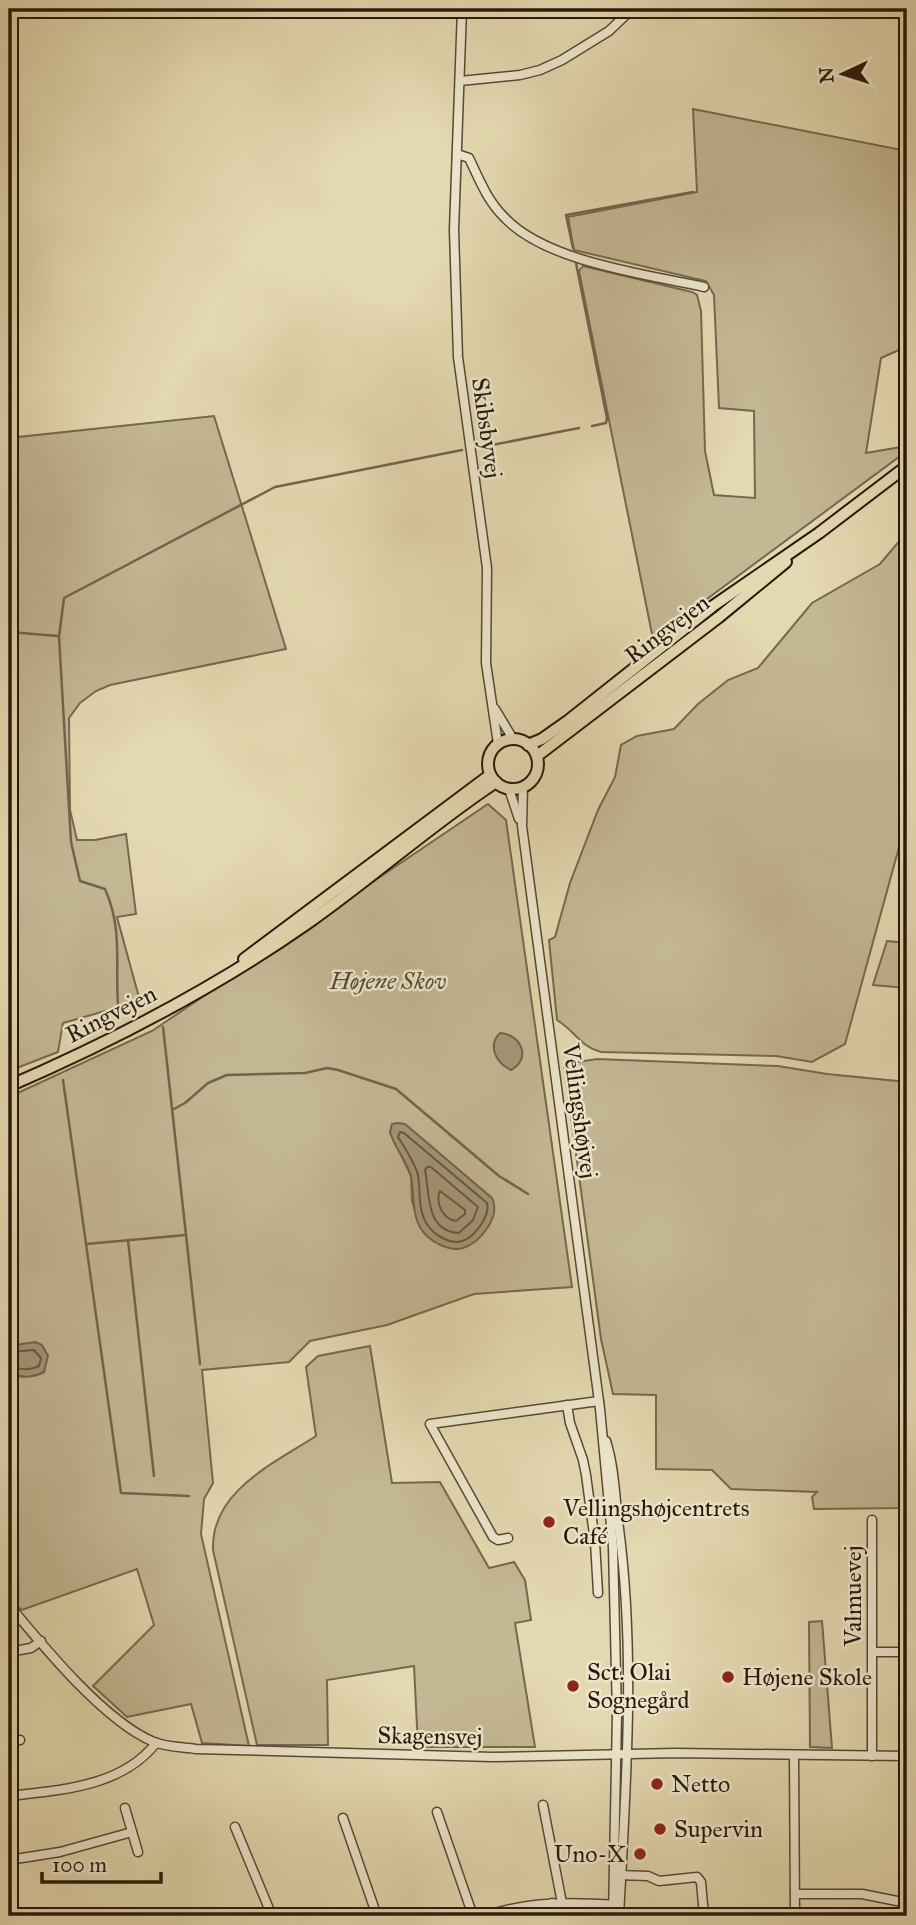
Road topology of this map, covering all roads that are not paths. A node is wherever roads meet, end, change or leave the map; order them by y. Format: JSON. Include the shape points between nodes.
{"nodes":[{"id":1,"x":462,"y":9,"type":"edge"},
{"id":2,"x":632,"y":9,"type":"edge"},
{"id":3,"x":460,"y":81,"type":"junction"},
{"id":4,"x":457,"y":154,"type":"junction"},
{"id":5,"x":704,"y":287,"type":"dead end"},
{"id":6,"x":907,"y":466,"type":"edge"},
{"id":7,"x":820,"y":533,"type":"junction"},
{"id":8,"x":494,"y":707,"type":"junction"},
{"id":9,"x":513,"y":739,"type":"junction"},
{"id":10,"x":498,"y":744,"type":"junction"},
{"id":11,"x":528,"y":745,"type":"junction"},
{"id":12,"x":537,"y":757,"type":"junction"},
{"id":13,"x":493,"y":779,"type":"junction"},
{"id":14,"x":523,"y":787,"type":"junction"},
{"id":15,"x":509,"y":789,"type":"junction"},
{"id":16,"x":522,"y":826,"type":"junction"},
{"id":17,"x":9,"y":1086,"type":"edge"},
{"id":18,"x":599,"y":1401,"type":"junction"},
{"id":19,"x":567,"y":1405,"type":"junction"},
{"id":20,"x":603,"y":1434,"type":"junction"},
{"id":21,"x":872,"y":1520,"type":"dead end"},
{"id":22,"x":508,"y":1538,"type":"dead end"},
{"id":23,"x":598,"y":1593,"type":"dead end"},
{"id":24,"x":9,"y":1605,"type":"edge"},
{"id":25,"x":41,"y":1641,"type":"junction"},
{"id":26,"x":9,"y":1652,"type":"edge"},
{"id":27,"x":873,"y":1652,"type":"junction"},
{"id":28,"x":907,"y":1652,"type":"edge"},
{"id":29,"x":20,"y":1740,"type":"dead end"},
{"id":30,"x":9,"y":1742,"type":"edge"},
{"id":31,"x":156,"y":1743,"type":"junction"},
{"id":32,"x":616,"y":1754,"type":"junction"},
{"id":33,"x":626,"y":1755,"type":"junction"},
{"id":34,"x":794,"y":1756,"type":"junction"},
{"id":35,"x":872,"y":1756,"type":"junction"},
{"id":36,"x":907,"y":1756,"type":"edge"},
{"id":37,"x":9,"y":1796,"type":"edge"},
{"id":38,"x":543,"y":1804,"type":"dead end"},
{"id":39,"x":125,"y":1808,"type":"dead end"},
{"id":40,"x":437,"y":1812,"type":"dead end"},
{"id":41,"x":343,"y":1818,"type":"dead end"},
{"id":42,"x":235,"y":1827,"type":"dead end"},
{"id":43,"x":132,"y":1832,"type":"junction"},
{"id":44,"x":138,"y":1852,"type":"dead end"},
{"id":45,"x":9,"y":1860,"type":"edge"},
{"id":46,"x":617,"y":1875,"type":"junction"},
{"id":47,"x":794,"y":1894,"type":"junction"},
{"id":48,"x":552,"y":1903,"type":"junction"},
{"id":49,"x":562,"y":1903,"type":"junction"},
{"id":50,"x":907,"y":1903,"type":"edge"},
{"id":51,"x":616,"y":1905,"type":"junction"},
{"id":52,"x":272,"y":1916,"type":"edge"},
{"id":53,"x":377,"y":1916,"type":"edge"},
{"id":54,"x":473,"y":1916,"type":"edge"},
{"id":55,"x":485,"y":1916,"type":"edge"},
{"id":56,"x":553,"y":1916,"type":"edge"},
{"id":57,"x":612,"y":1916,"type":"edge"},
{"id":58,"x":619,"y":1916,"type":"edge"},
{"id":59,"x":704,"y":1916,"type":"edge"},
{"id":60,"x":795,"y":1916,"type":"edge"}],
"edges":[{"from":1,"to":3,"type":"street","name":"Skibsbyvej"},
{"from":2,"to":3,"type":"street","via":[[609,31],[540,70]]},
{"from":3,"to":4,"type":"street","name":"Skibsbyvej"},
{"from":4,"to":5,"type":"street","via":[[469,158],[486,195],[503,217],[538,243]]},
{"from":4,"to":8,"type":"street","name":"Skibsbyvej","via":[[454,284],[458,357],[486,568],[485,648]]},
{"from":6,"to":7,"type":"main road","name":"Ringvejen"},
{"from":7,"to":11,"type":"main road","name":"Ringvejen","via":[[713,606],[569,720]]},
{"from":7,"to":12,"type":"main road","name":"Ringvejen"},
{"from":8,"to":9,"type":"street","name":"Skibsbyvej"},
{"from":8,"to":10,"type":"street","name":"Skibsbyvej"},
{"from":9,"to":10,"type":"main road"},
{"from":9,"to":11,"type":"main road"},
{"from":10,"to":13,"type":"main road","via":[[489,758]]},
{"from":11,"to":12,"type":"main road"},
{"from":12,"to":14,"type":"main road","via":[[535,777]]},
{"from":13,"to":15,"type":"main road"},
{"from":13,"to":17,"type":"main road","name":"Ringvejen","via":[[338,902],[253,960],[153,1017]]},
{"from":14,"to":15,"type":"main road"},
{"from":14,"to":16,"type":"street","name":"Vellingshøjvej"},
{"from":15,"to":16,"type":"street","name":"Vellingshøjvej"},
{"from":16,"to":18,"type":"street","name":"Vellingshøjvej"},
{"from":18,"to":19,"type":"street"},
{"from":18,"to":20,"type":"street","name":"Vellingshøjvej"},
{"from":19,"to":22,"type":"street","via":[[430,1423],[493,1537]]},
{"from":19,"to":23,"type":"street","via":[[586,1475]]},
{"from":20,"to":32,"type":"street","name":"Vellingshøjvej","via":[[615,1594]]},
{"from":20,"to":33,"type":"street","name":"Vellingshøjvej","via":[[622,1547]]},
{"from":21,"to":27,"type":"street","name":"Valmuevej"},
{"from":24,"to":25,"type":"street","name":"Skagensvej"},
{"from":25,"to":26,"type":"street"},
{"from":25,"to":31,"type":"street","name":"Skagensvej","via":[[114,1717]]},
{"from":27,"to":28,"type":"street"},
{"from":27,"to":35,"type":"street","name":"Valmuevej"},
{"from":29,"to":30,"type":"street"},
{"from":31,"to":32,"type":"street","name":"Skagensvej","via":[[268,1752],[493,1757]]},
{"from":31,"to":37,"type":"street","via":[[136,1763],[85,1786]]},
{"from":32,"to":33,"type":"street","name":"Skagensvej"},
{"from":32,"to":46,"type":"street","name":"Vellingshøjvej"},
{"from":33,"to":34,"type":"street","name":"Skagensvej"},
{"from":33,"to":46,"type":"street","name":"Vellingshøjvej","via":[[625,1834]]},
{"from":34,"to":35,"type":"street","name":"Skagensvej"},
{"from":34,"to":47,"type":"street"},
{"from":35,"to":36,"type":"street","name":"Skagensvej"},
{"from":38,"to":49,"type":"street"},
{"from":39,"to":43,"type":"street"},
{"from":40,"to":54,"type":"street"},
{"from":41,"to":53,"type":"street"},
{"from":42,"to":52,"type":"street"},
{"from":43,"to":44,"type":"street"},
{"from":43,"to":45,"type":"street","via":[[60,1852]]},
{"from":46,"to":51,"type":"street","name":"Vellingshøjvej"},
{"from":46,"to":59,"type":"street","via":[[659,1881],[697,1877]]},
{"from":47,"to":50,"type":"street","via":[[862,1894]]},
{"from":47,"to":60,"type":"street"},
{"from":48,"to":49,"type":"street"},
{"from":48,"to":55,"type":"street"},
{"from":48,"to":56,"type":"street"},
{"from":49,"to":51,"type":"street"},
{"from":51,"to":57,"type":"street","name":"Vellingshøjvej"},
{"from":51,"to":58,"type":"street","name":"Vellingshøjvej"}]}
